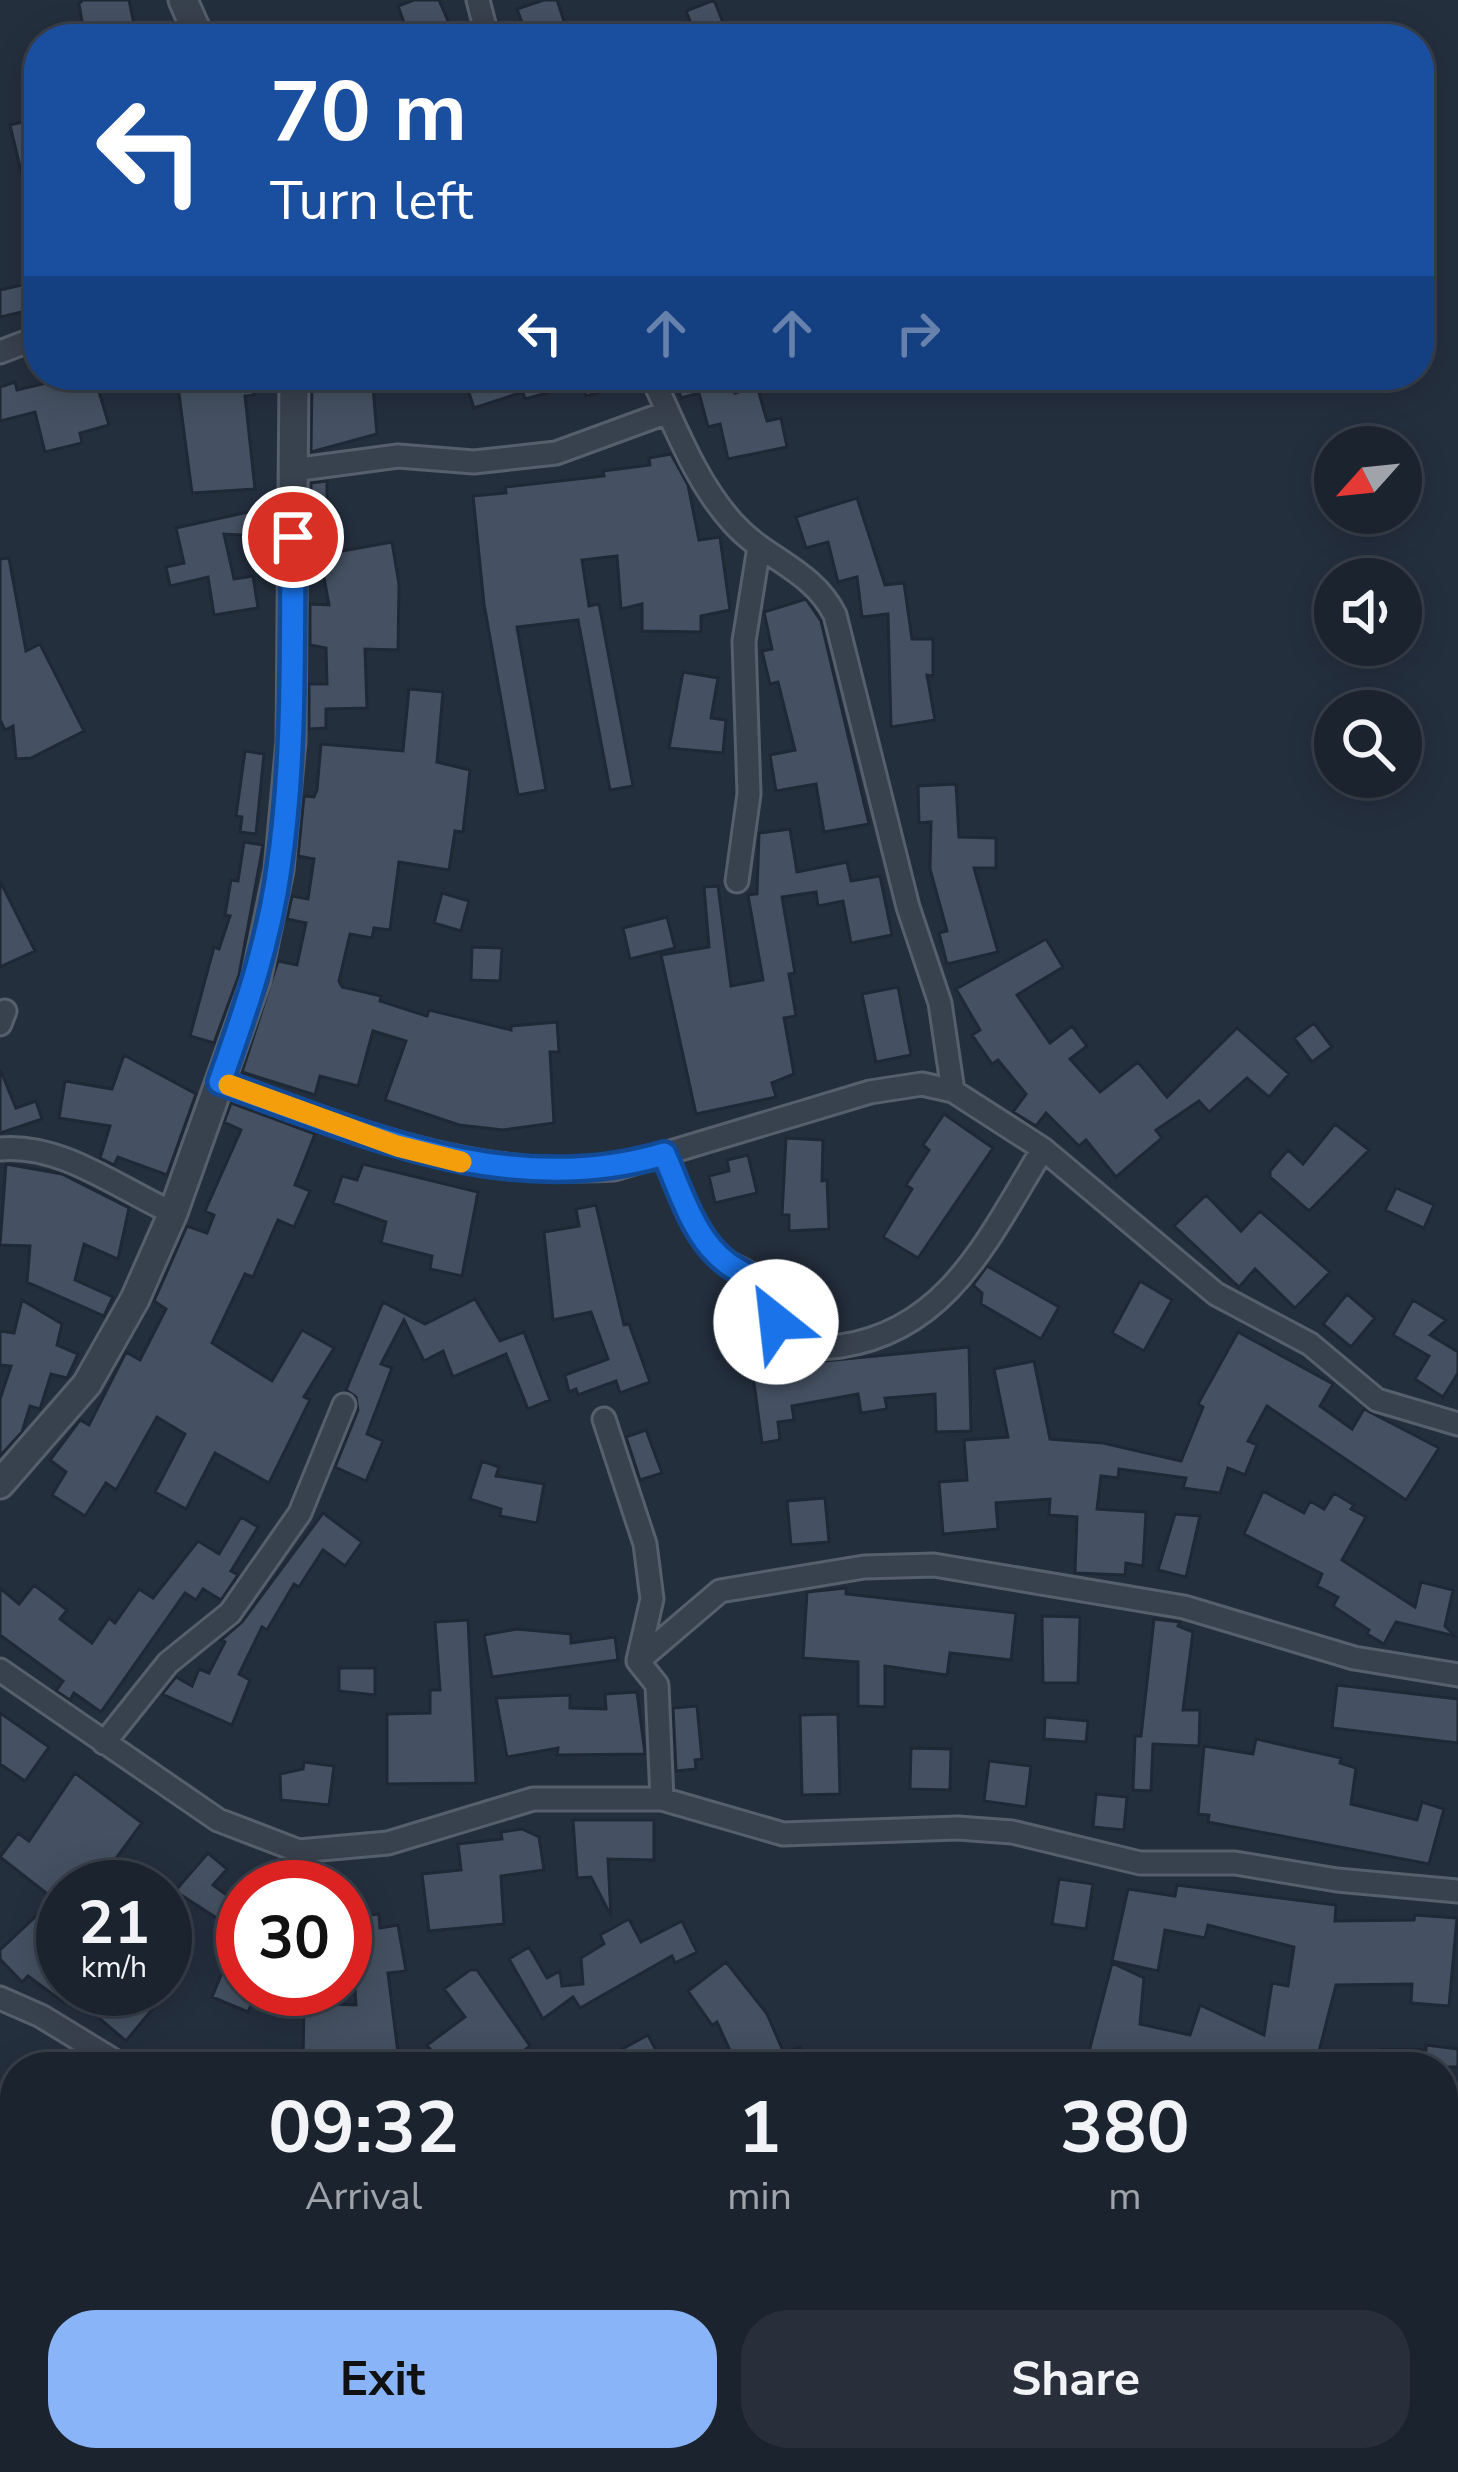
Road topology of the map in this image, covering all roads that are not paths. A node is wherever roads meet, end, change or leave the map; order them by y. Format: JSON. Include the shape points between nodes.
{"nodes":[{"id":1,"x":294,"y":390,"type":"edge"},
{"id":2,"x":657,"y":390,"type":"edge"},
{"id":3,"x":668,"y":412,"type":"junction"},
{"id":4,"x":293,"y":470,"type":"junction"},
{"id":5,"x":758,"y":547,"type":"junction"},
{"id":6,"x":737,"y":881,"type":"dead end"},
{"id":7,"x":220,"y":1082,"type":"junction"},
{"id":8,"x":953,"y":1091,"type":"junction"},
{"id":9,"x":0,"y":1149,"type":"edge"},
{"id":10,"x":1043,"y":1149,"type":"junction"},
{"id":11,"x":664,"y":1154,"type":"junction"},
{"id":12,"x":172,"y":1213,"type":"junction"},
{"id":13,"x":344,"y":1405,"type":"dead end"},
{"id":14,"x":604,"y":1419,"type":"dead end"},
{"id":15,"x":1458,"y":1424,"type":"edge"},
{"id":16,"x":0,"y":1484,"type":"edge"},
{"id":17,"x":638,"y":1661,"type":"junction"},
{"id":18,"x":0,"y":1670,"type":"edge"},
{"id":19,"x":1458,"y":1675,"type":"edge"},
{"id":20,"x":104,"y":1744,"type":"junction"},
{"id":21,"x":662,"y":1798,"type":"junction"},
{"id":22,"x":1458,"y":1891,"type":"edge"},
{"id":23,"x":0,"y":1998,"type":"edge"},
{"id":24,"x":100,"y":2052,"type":"edge"}],
"edges":[{"from":1,"to":4,"type":"street"},
{"from":2,"to":3,"type":"street"},
{"from":3,"to":4,"type":"street","via":[[556,453],[474,462],[398,456]]},
{"from":3,"to":5,"type":"street","via":[[705,485]]},
{"from":4,"to":7,"type":"street","via":[[291,741],[279,870],[256,980]]},
{"from":5,"to":6,"type":"street","via":[[744,641],[748,794]]},
{"from":5,"to":8,"type":"street","via":[[822,590],[835,615],[940,1003]]},
{"from":7,"to":11,"type":"street","via":[[456,1161],[578,1172]]},
{"from":7,"to":12,"type":"street"},
{"from":8,"to":10,"type":"street"},
{"from":8,"to":11,"type":"street","via":[[922,1084],[870,1092]]},
{"from":9,"to":12,"type":"street","via":[[28,1146],[66,1159]]},
{"from":10,"to":11,"type":"street","via":[[936,1307],[867,1342],[830,1347],[786,1339],[760,1281],[726,1263],[700,1232]]},
{"from":10,"to":15,"type":"street","via":[[1216,1294],[1310,1344],[1377,1400]]},
{"from":12,"to":16,"type":"street","via":[[87,1384]]},
{"from":13,"to":20,"type":"street","via":[[300,1513],[230,1613],[168,1663]]},
{"from":14,"to":17,"type":"street","via":[[645,1544],[652,1599]]},
{"from":17,"to":19,"type":"street","via":[[719,1591],[864,1567],[934,1565],[1184,1607],[1354,1658]]},
{"from":17,"to":21,"type":"street","via":[[657,1685]]},
{"from":18,"to":20,"type":"street"},
{"from":20,"to":21,"type":"street","via":[[218,1820],[299,1852],[388,1843],[532,1799]]},
{"from":21,"to":22,"type":"street","via":[[783,1834],[1012,1832],[1140,1863],[1235,1862]]},
{"from":23,"to":24,"type":"street"}]}
